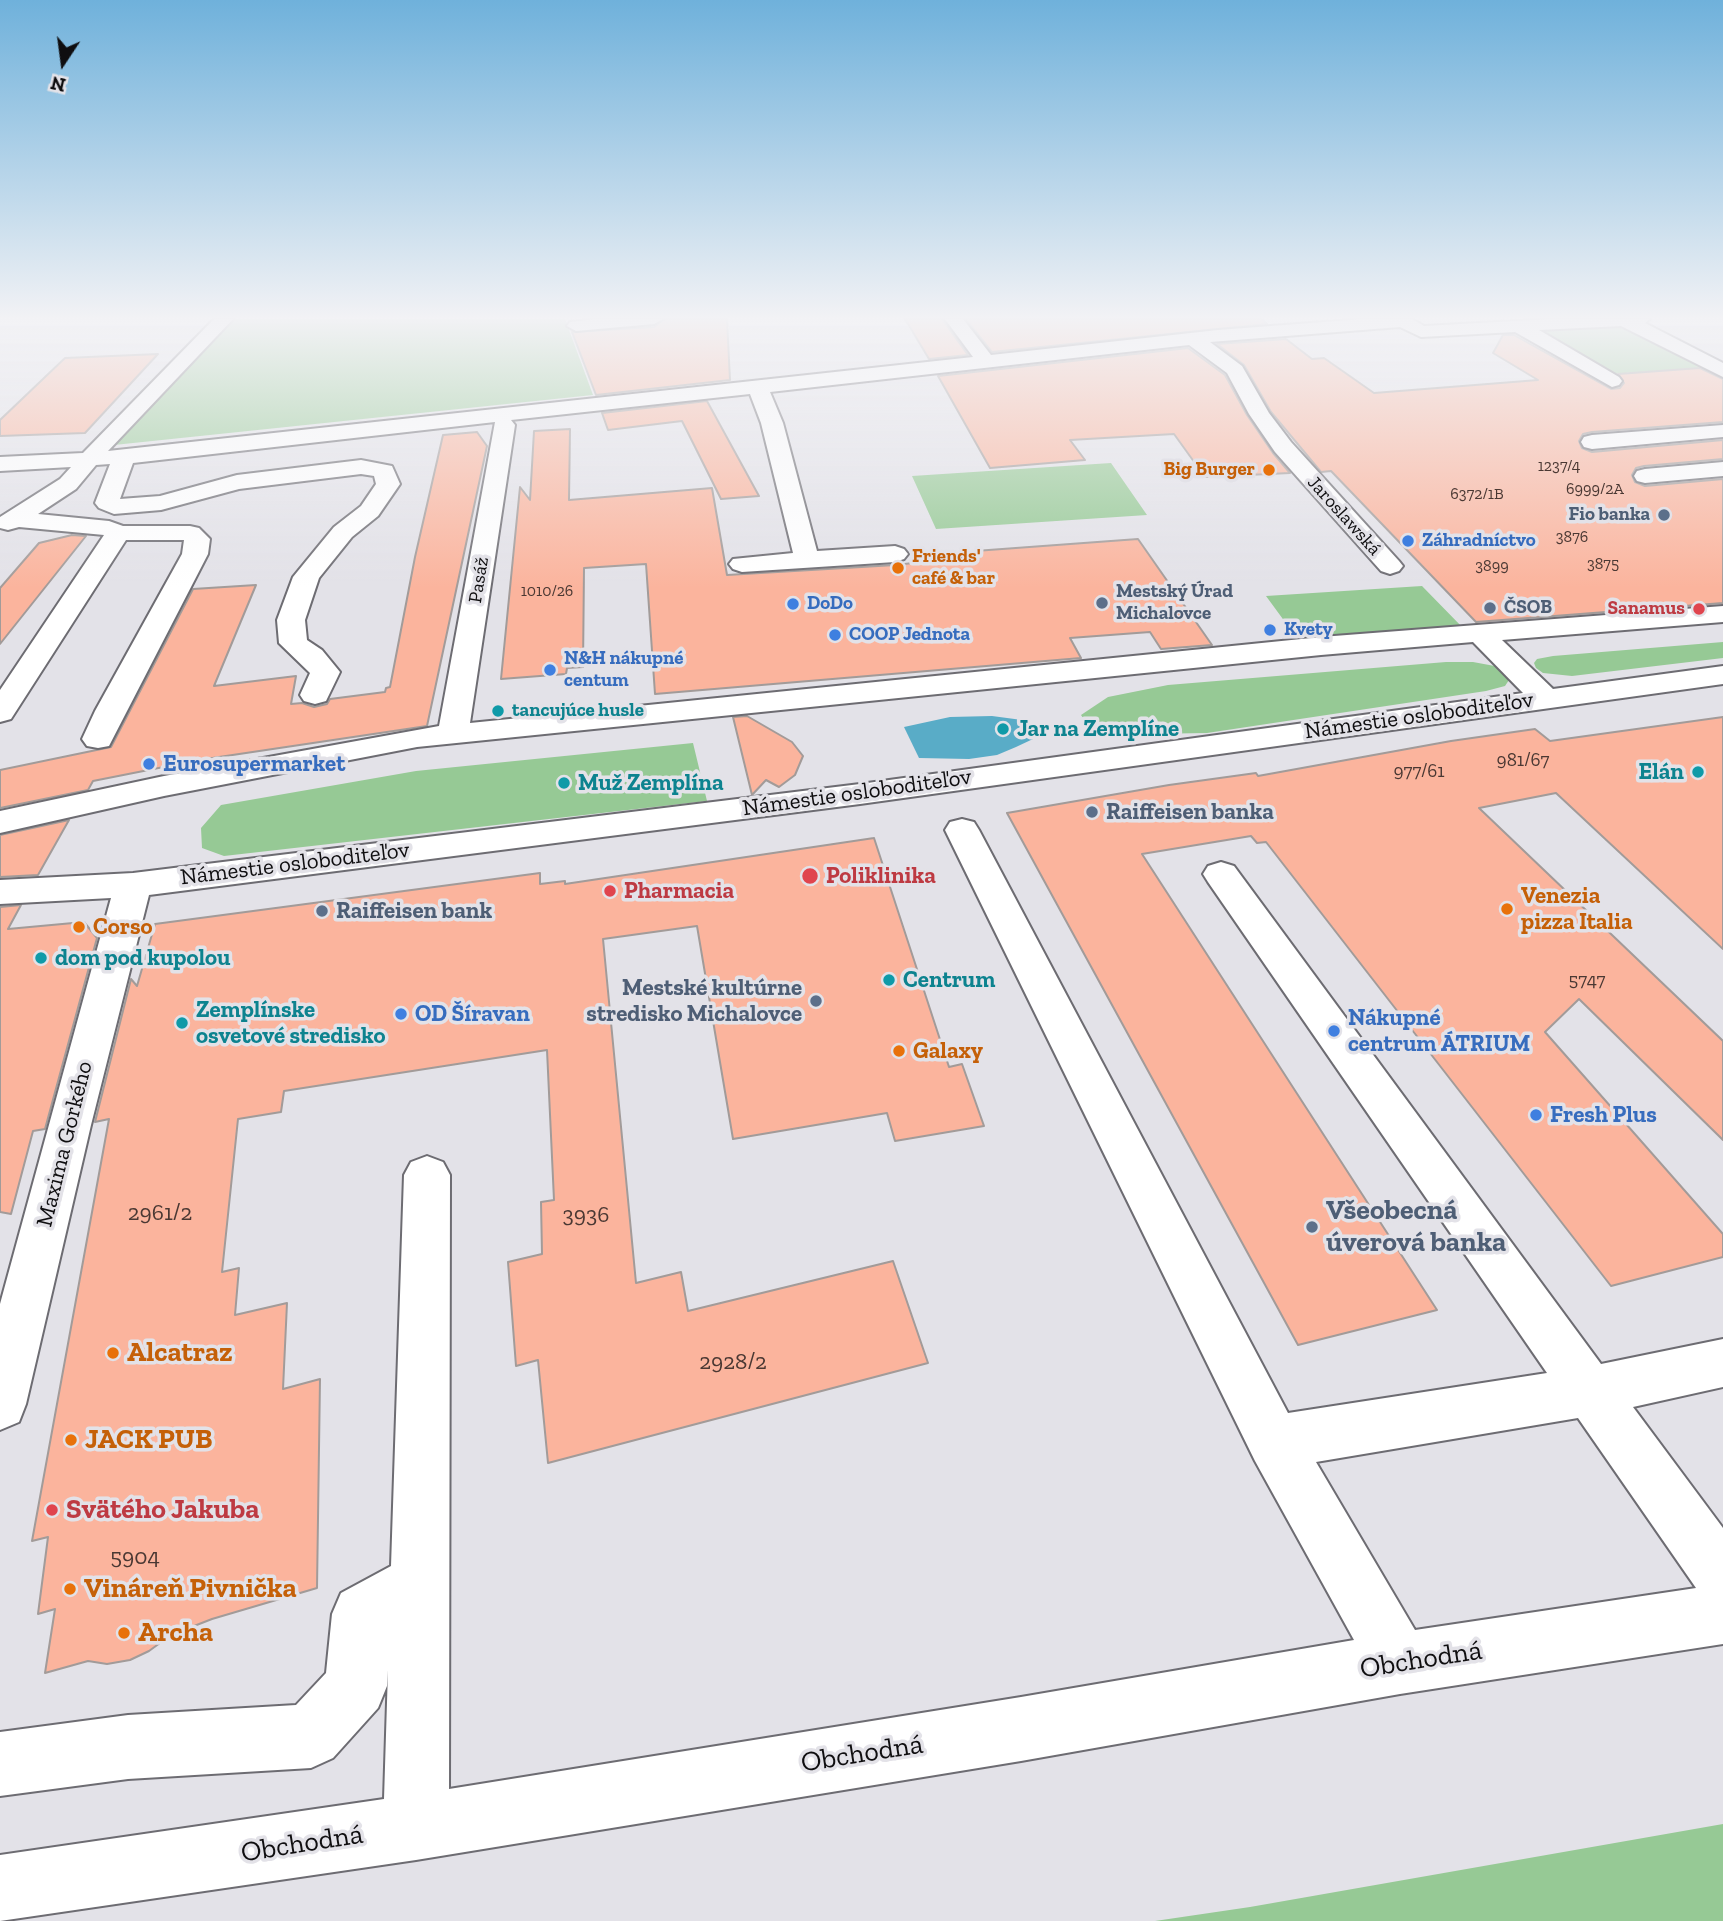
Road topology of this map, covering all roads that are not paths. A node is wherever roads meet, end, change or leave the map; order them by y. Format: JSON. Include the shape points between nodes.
{"nodes":[{"id":1,"x":137,"y":409,"type":"edge"},
{"id":2,"x":562,"y":409,"type":"edge"},
{"id":3,"x":766,"y":409,"type":"edge"},
{"id":4,"x":1256,"y":409,"type":"edge"},
{"id":5,"x":1723,"y":417,"type":"edge"},
{"id":6,"x":504,"y":425,"type":"dead end"},
{"id":7,"x":1723,"y":431,"type":"edge"},
{"id":8,"x":1660,"y":436,"type":"junction"},
{"id":9,"x":1591,"y":442,"type":"dead end"},
{"id":10,"x":124,"y":457,"type":"junction"},
{"id":11,"x":87,"y":461,"type":"junction"},
{"id":12,"x":0,"y":464,"type":"edge"},
{"id":13,"x":1723,"y":469,"type":"edge"},
{"id":14,"x":1645,"y":476,"type":"dead end"},
{"id":15,"x":8,"y":523,"type":"edge"},
{"id":16,"x":118,"y":533,"type":"junction"},
{"id":17,"x":895,"y":554,"type":"dead end"},
{"id":18,"x":807,"y":560,"type":"junction"},
{"id":19,"x":742,"y":564,"type":"dead end"},
{"id":20,"x":1390,"y":566,"type":"dead end"},
{"id":21,"x":1723,"y":614,"type":"edge"},
{"id":22,"x":1479,"y":633,"type":"junction"},
{"id":23,"x":1723,"y":675,"type":"edge"},
{"id":24,"x":316,"y":695,"type":"dead end"},
{"id":25,"x":1546,"y":699,"type":"junction"},
{"id":26,"x":0,"y":713,"type":"edge"},
{"id":27,"x":453,"y":734,"type":"junction"},
{"id":28,"x":98,"y":740,"type":"dead end"},
{"id":29,"x":0,"y":822,"type":"edge"},
{"id":30,"x":962,"y":831,"type":"dead end"},
{"id":31,"x":1221,"y":874,"type":"dead end"},
{"id":32,"x":133,"y":885,"type":"junction"},
{"id":33,"x":0,"y":892,"type":"edge"},
{"id":34,"x":428,"y":1175,"type":"dead end"},
{"id":35,"x":1723,"y":1363,"type":"edge"},
{"id":36,"x":1590,"y":1391,"type":"junction"},
{"id":37,"x":0,"y":1404,"type":"edge"},
{"id":38,"x":1274,"y":1442,"type":"junction"},
{"id":39,"x":1723,"y":1577,"type":"edge"},
{"id":40,"x":422,"y":1581,"type":"junction"},
{"id":41,"x":1723,"y":1614,"type":"edge"},
{"id":42,"x":1400,"y":1662,"type":"junction"},
{"id":43,"x":0,"y":1764,"type":"edge"},
{"id":44,"x":416,"y":1827,"type":"junction"},
{"id":45,"x":0,"y":1889,"type":"edge"}],
"edges":[{"from":1,"to":11,"type":"street"},
{"from":2,"to":10,"type":"street"},
{"from":3,"to":18,"type":"street"},
{"from":4,"to":20,"type":"street","name":"Jaroslawská","via":[[1283,447]]},
{"from":5,"to":8,"type":"street","via":[[1712,411],[1632,419]]},
{"from":6,"to":27,"type":"street","name":"Pasáž"},
{"from":7,"to":8,"type":"street"},
{"from":8,"to":9,"type":"street"},
{"from":10,"to":11,"type":"street"},
{"from":10,"to":24,"type":"street","via":[[107,503],[114,507],[161,503],[237,482],[361,467],[384,471],[388,484],[370,511],[343,531],[306,576],[291,620],[293,643],[326,672]]},
{"from":11,"to":12,"type":"street"},
{"from":11,"to":15,"type":"street","via":[[68,484]]},
{"from":13,"to":14,"type":"street"},
{"from":15,"to":16,"type":"street","via":[[109,528]]},
{"from":16,"to":26,"type":"street"},
{"from":16,"to":28,"type":"street","via":[[190,533],[198,539],[195,554]]},
{"from":17,"to":18,"type":"street"},
{"from":18,"to":19,"type":"street"},
{"from":21,"to":22,"type":"street"},
{"from":22,"to":25,"type":"street","name":"Námestie osloboditeľov"},
{"from":22,"to":27,"type":"street"},
{"from":23,"to":25,"type":"street","name":"Námestie osloboditeľov"},
{"from":25,"to":32,"type":"street","name":"Námestie osloboditeľov","via":[[860,794]]},
{"from":27,"to":29,"type":"street","via":[[164,786]]},
{"from":30,"to":38,"type":"street"},
{"from":31,"to":36,"type":"street"},
{"from":32,"to":33,"type":"street","name":"Námestie osloboditeľov"},
{"from":32,"to":37,"type":"street","name":"Maxima Gorkého"},
{"from":34,"to":40,"type":"street"},
{"from":35,"to":36,"type":"street"},
{"from":36,"to":38,"type":"street"},
{"from":36,"to":39,"type":"street"},
{"from":38,"to":42,"type":"street"},
{"from":40,"to":43,"type":"street","via":[[362,1614],[356,1686],[311,1736],[128,1747]]},
{"from":40,"to":44,"type":"street"},
{"from":41,"to":42,"type":"street","name":"Obchodná"},
{"from":42,"to":44,"type":"street","name":"Obchodná"},
{"from":44,"to":45,"type":"street","name":"Obchodná"}]}
